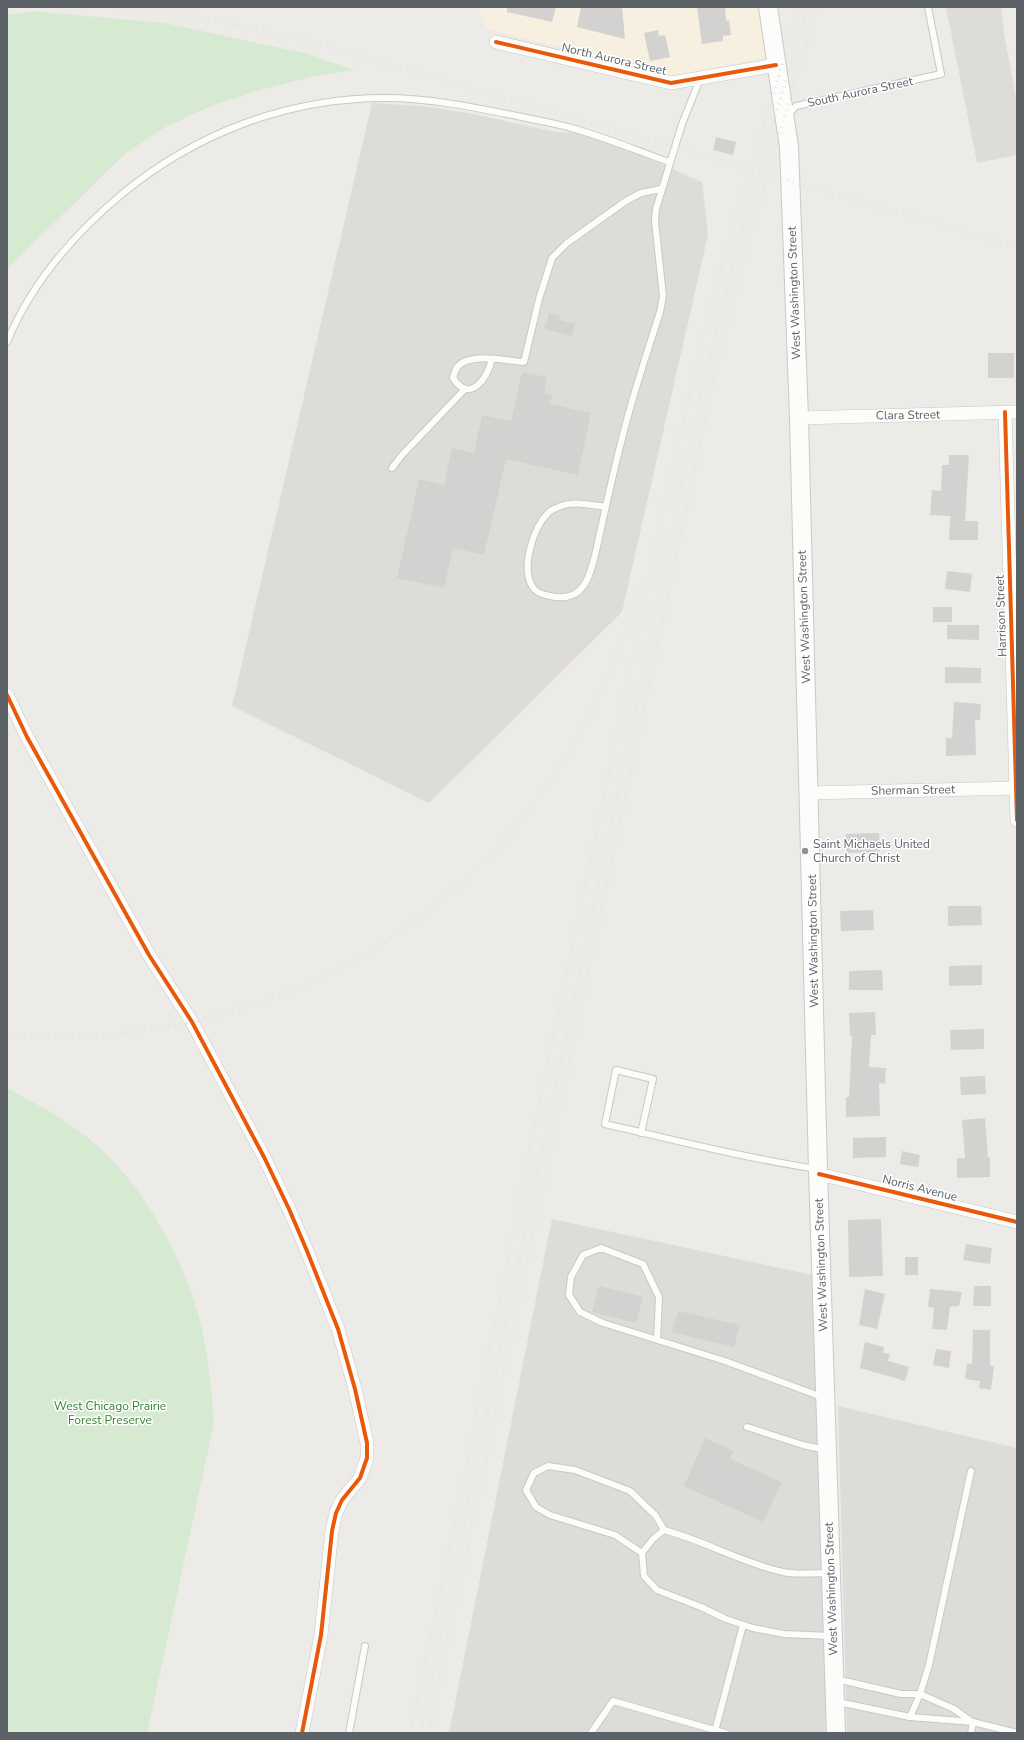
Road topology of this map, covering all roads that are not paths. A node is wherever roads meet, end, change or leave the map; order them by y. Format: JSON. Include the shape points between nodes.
{"nodes":[{"id":1,"x":768,"y":7,"type":"edge"},
{"id":2,"x":928,"y":7,"type":"edge"},
{"id":3,"x":496,"y":42,"type":"dead end"},
{"id":4,"x":776,"y":65,"type":"junction"},
{"id":5,"x":700,"y":77,"type":"junction"},
{"id":6,"x":785,"y":119,"type":"junction"},
{"id":7,"x":670,"y":162,"type":"junction"},
{"id":8,"x":661,"y":189,"type":"junction"},
{"id":9,"x":7,"y":342,"type":"edge"},
{"id":10,"x":492,"y":359,"type":"junction"},
{"id":11,"x":465,"y":389,"type":"junction"},
{"id":12,"x":1011,"y":412,"type":"edge"},
{"id":13,"x":799,"y":418,"type":"junction"},
{"id":14,"x":392,"y":468,"type":"dead end"},
{"id":15,"x":606,"y":507,"type":"junction"},
{"id":16,"x":7,"y":695,"type":"edge"},
{"id":17,"x":1017,"y":788,"type":"edge"},
{"id":18,"x":809,"y":793,"type":"junction"},
{"id":19,"x":1017,"y":820,"type":"edge"},
{"id":20,"x":642,"y":1133,"type":"junction"},
{"id":21,"x":819,"y":1172,"type":"junction"},
{"id":22,"x":1017,"y":1222,"type":"edge"},
{"id":23,"x":657,"y":1340,"type":"junction"},
{"id":24,"x":826,"y":1398,"type":"junction"},
{"id":25,"x":747,"y":1427,"type":"dead end"},
{"id":26,"x":827,"y":1450,"type":"junction"},
{"id":27,"x":971,"y":1471,"type":"dead end"},
{"id":28,"x":664,"y":1530,"type":"junction"},
{"id":29,"x":642,"y":1554,"type":"junction"},
{"id":30,"x":831,"y":1573,"type":"junction"},
{"id":31,"x":743,"y":1625,"type":"junction"},
{"id":32,"x":833,"y":1636,"type":"junction"},
{"id":33,"x":365,"y":1646,"type":"dead end"},
{"id":34,"x":834,"y":1679,"type":"junction"},
{"id":35,"x":920,"y":1694,"type":"junction"},
{"id":36,"x":835,"y":1701,"type":"junction"},
{"id":37,"x":910,"y":1717,"type":"junction"},
{"id":38,"x":973,"y":1722,"type":"junction"},
{"id":39,"x":715,"y":1730,"type":"junction"},
{"id":40,"x":302,"y":1733,"type":"edge"},
{"id":41,"x":349,"y":1733,"type":"edge"},
{"id":42,"x":591,"y":1733,"type":"edge"},
{"id":43,"x":724,"y":1733,"type":"edge"},
{"id":44,"x":836,"y":1733,"type":"edge"},
{"id":45,"x":971,"y":1733,"type":"edge"},
{"id":46,"x":1017,"y":1733,"type":"edge"}],
"edges":[{"from":1,"to":4,"type":"main road","name":"West Washington Street"},
{"from":2,"to":6,"type":"lane","name":"South Aurora Street","via":[[941,74],[796,106]]},
{"from":3,"to":5,"type":"street","name":"North Aurora Street","via":[[671,83]]},
{"from":4,"to":5,"type":"street","name":"North Aurora Street"},
{"from":4,"to":6,"type":"main road","name":"West Washington Street"},
{"from":5,"to":7,"type":"lane"},
{"from":6,"to":13,"type":"main road","name":"West Washington Street","via":[[789,147]]},
{"from":7,"to":8,"type":"lane"},
{"from":7,"to":9,"type":"lane","via":[[575,129],[454,105],[385,98],[288,110],[218,133],[161,165],[121,195],[82,230],[33,292],[15,322]]},
{"from":8,"to":10,"type":"lane","via":[[641,193],[626,201],[558,251],[548,268],[524,362]]},
{"from":8,"to":15,"type":"lane","via":[[655,221],[663,296],[625,427]]},
{"from":10,"to":11,"type":"lane","via":[[485,378],[471,389]]},
{"from":10,"to":11,"type":"lane","via":[[466,360],[456,368],[453,378]]},
{"from":11,"to":14,"type":"lane"},
{"from":12,"to":13,"type":"street","name":"Clara Street"},
{"from":12,"to":17,"type":"street","name":"Harrison Street"},
{"from":13,"to":18,"type":"main road","name":"West Washington Street"},
{"from":15,"to":15,"type":"lane","via":[[574,504],[548,512],[537,530],[528,563],[528,575],[533,587],[544,595],[556,598],[580,592],[590,576]]},
{"from":16,"to":40,"type":"street","via":[[149,955],[192,1022],[264,1157],[289,1209],[338,1329],[355,1389],[367,1443],[367,1458],[360,1478],[342,1500],[336,1513],[321,1635]]},
{"from":17,"to":18,"type":"street","name":"Sherman Street"},
{"from":17,"to":19,"type":"street","name":"Harrison Street"},
{"from":18,"to":21,"type":"main road","name":"West Washington Street"},
{"from":20,"to":20,"type":"lane","via":[[605,1124],[616,1070],[653,1079]]},
{"from":20,"to":21,"type":"lane"},
{"from":21,"to":22,"type":"street","name":"Norris Avenue"},
{"from":21,"to":24,"type":"main road","name":"West Washington Street"},
{"from":23,"to":23,"type":"lane","via":[[603,1323],[580,1312],[569,1295],[571,1277],[583,1255],[601,1248],[643,1264],[659,1297]]},
{"from":23,"to":24,"type":"lane","via":[[725,1361]]},
{"from":24,"to":26,"type":"main road","name":"West Washington Street"},
{"from":25,"to":26,"type":"lane","via":[[803,1446]]},
{"from":26,"to":30,"type":"main road","name":"West Washington Street"},
{"from":27,"to":35,"type":"lane","via":[[929,1665]]},
{"from":28,"to":29,"type":"lane","via":[[652,1540]]},
{"from":28,"to":29,"type":"lane","via":[[656,1516],[630,1491],[575,1470],[548,1466],[534,1473],[526,1490],[536,1507],[550,1515],[616,1535]]},
{"from":28,"to":30,"type":"lane","via":[[784,1572]]},
{"from":29,"to":31,"type":"lane","via":[[644,1576],[657,1590]]},
{"from":30,"to":32,"type":"main road","name":"West Washington Street"},
{"from":31,"to":32,"type":"lane","via":[[784,1634]]},
{"from":31,"to":39,"type":"lane"},
{"from":32,"to":34,"type":"main road","name":"West Washington Street"},
{"from":33,"to":41,"type":"lane"},
{"from":34,"to":35,"type":"lane","via":[[901,1694]]},
{"from":34,"to":36,"type":"main road","name":"West Washington Street"},
{"from":35,"to":37,"type":"lane"},
{"from":35,"to":38,"type":"lane","via":[[954,1708]]},
{"from":36,"to":37,"type":"lane"},
{"from":36,"to":44,"type":"main road","name":"West Washington Street"},
{"from":37,"to":38,"type":"lane"},
{"from":38,"to":45,"type":"lane"},
{"from":38,"to":46,"type":"lane"},
{"from":39,"to":42,"type":"lane","via":[[613,1701]]},
{"from":39,"to":43,"type":"lane"}]}
